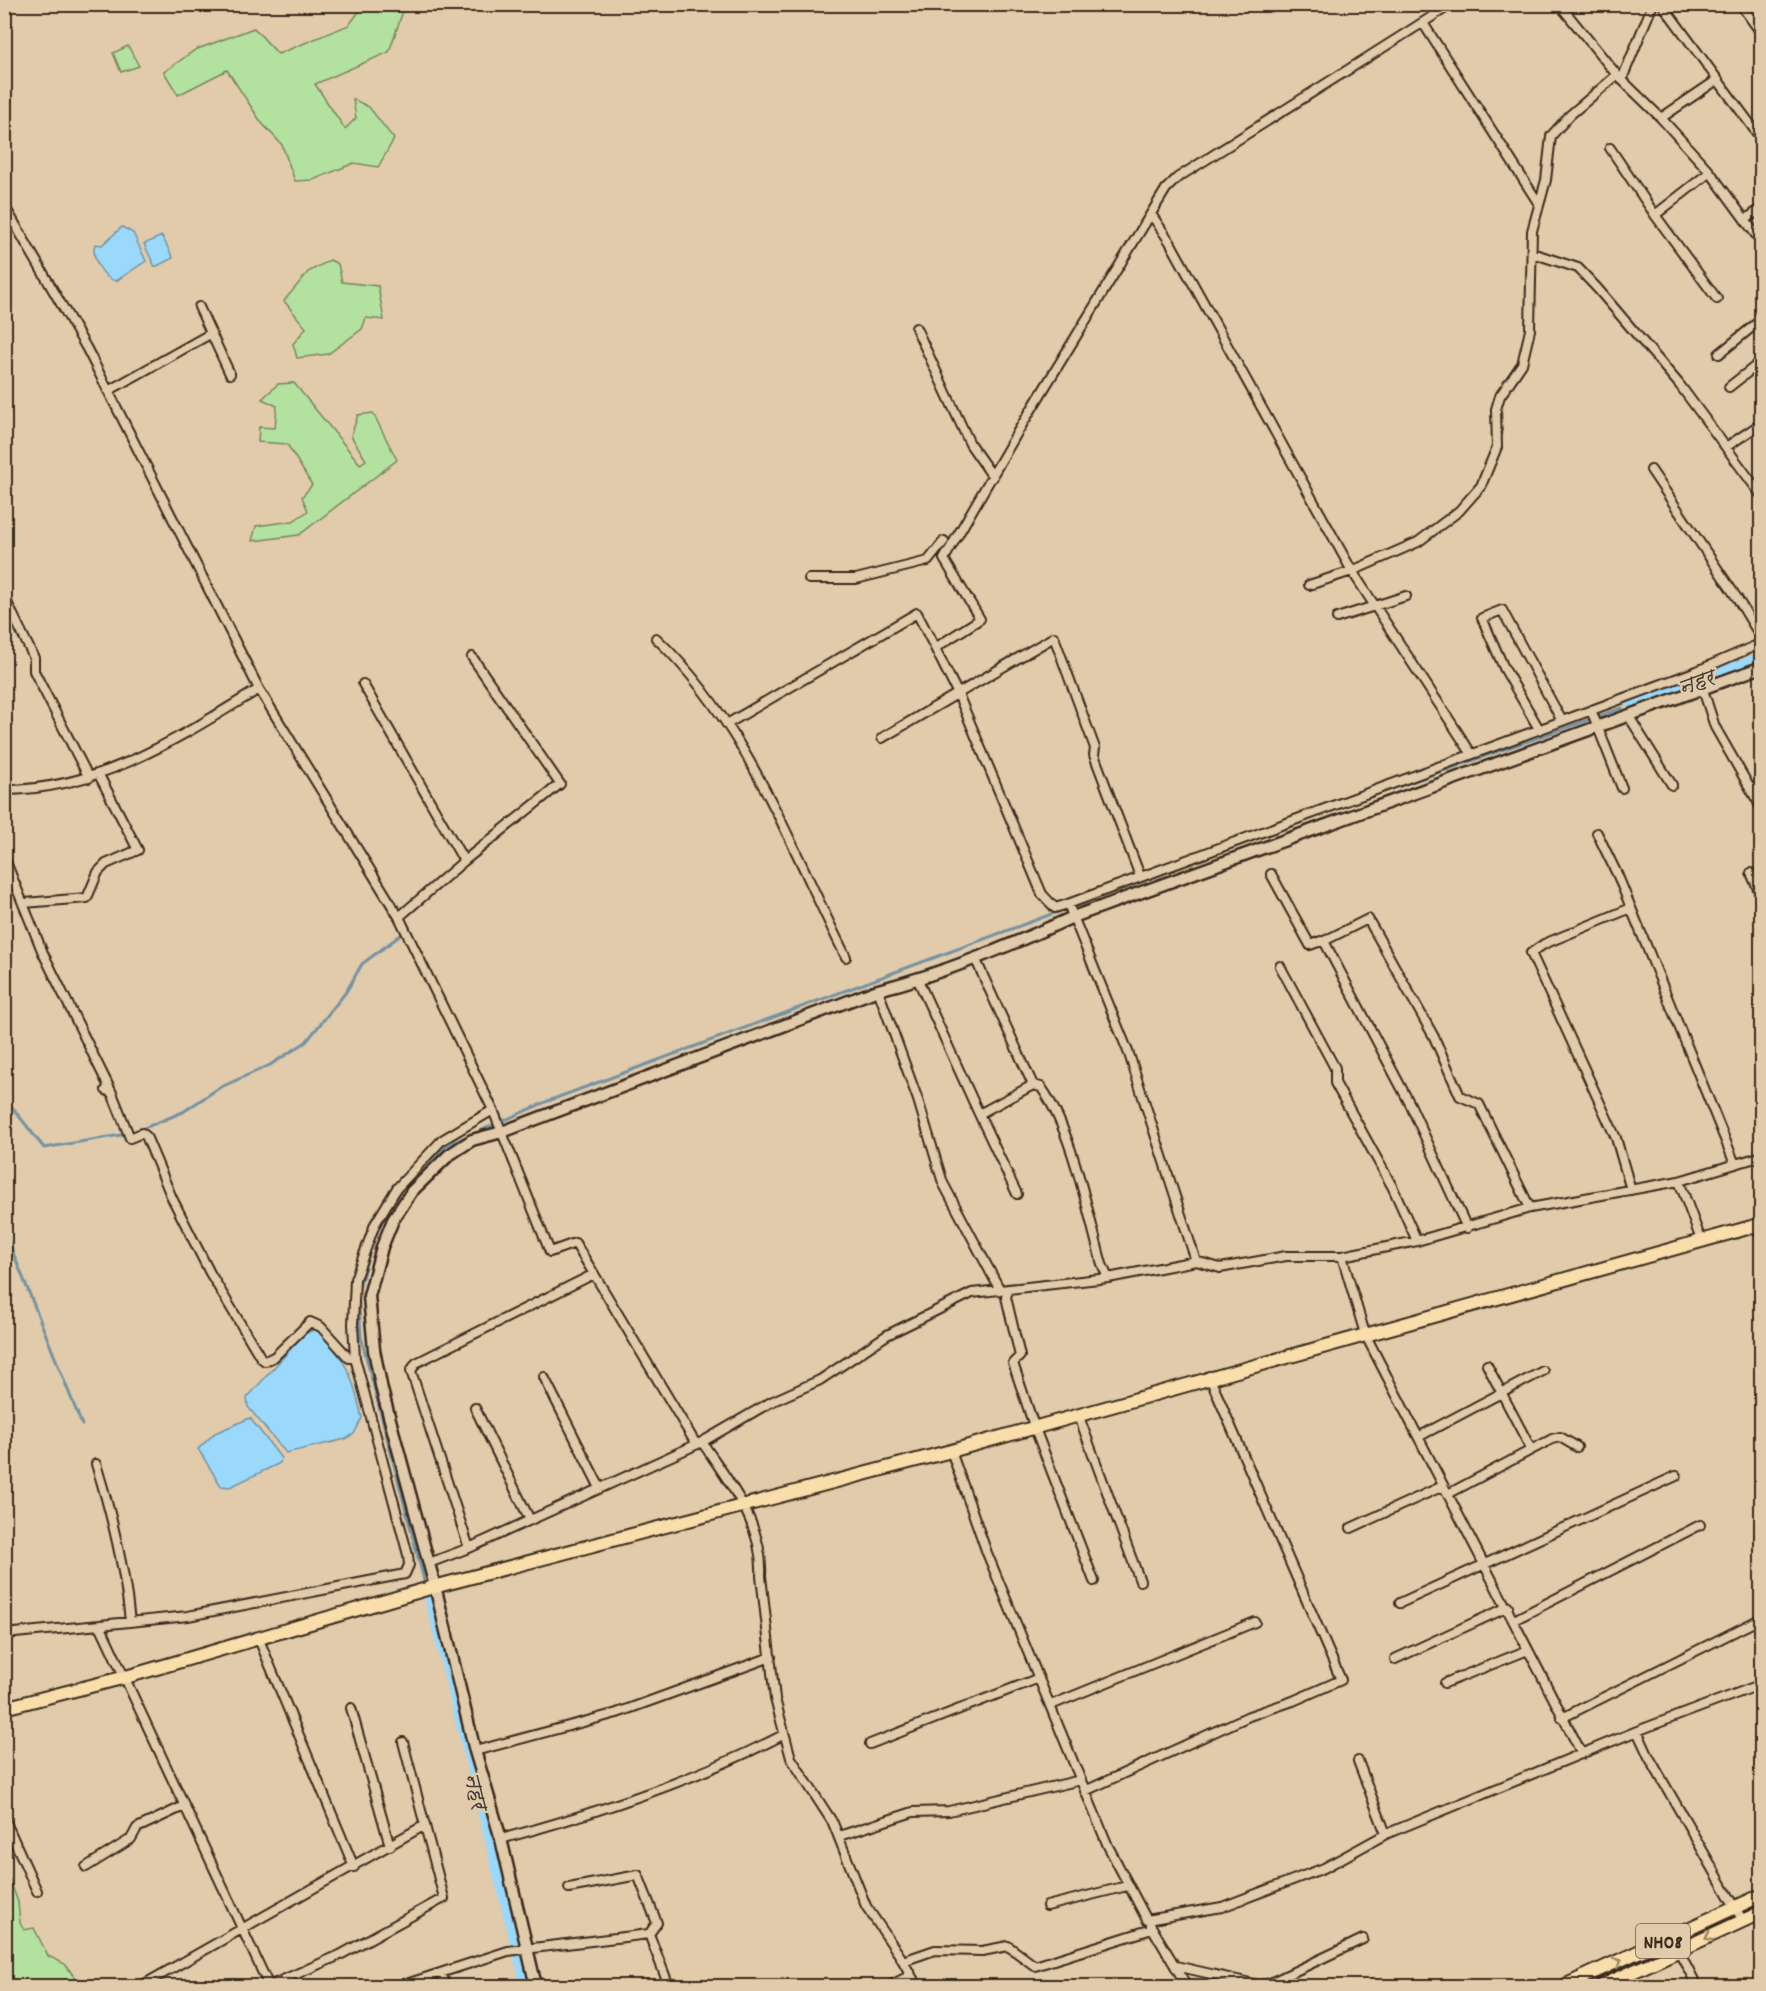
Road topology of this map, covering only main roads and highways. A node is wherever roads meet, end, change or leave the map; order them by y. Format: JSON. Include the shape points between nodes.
{"nodes":[{"id":1,"x":1758,"y":1225,"type":"edge"},
{"id":2,"x":4,"y":1708,"type":"edge"},
{"id":3,"x":1761,"y":1894,"type":"edge"},
{"id":4,"x":1761,"y":1912,"type":"edge"},
{"id":5,"x":1564,"y":1986,"type":"edge"},
{"id":6,"x":1602,"y":1986,"type":"edge"}],
"edges":[{"from":1,"to":2,"type":"main road","via":[[951,1451],[435,1586],[126,1677]]},
{"from":5,"to":3,"type":"main road","number":"NH08","one_way":true},
{"from":4,"to":6,"type":"main road","number":"NH08","one_way":true}]}
